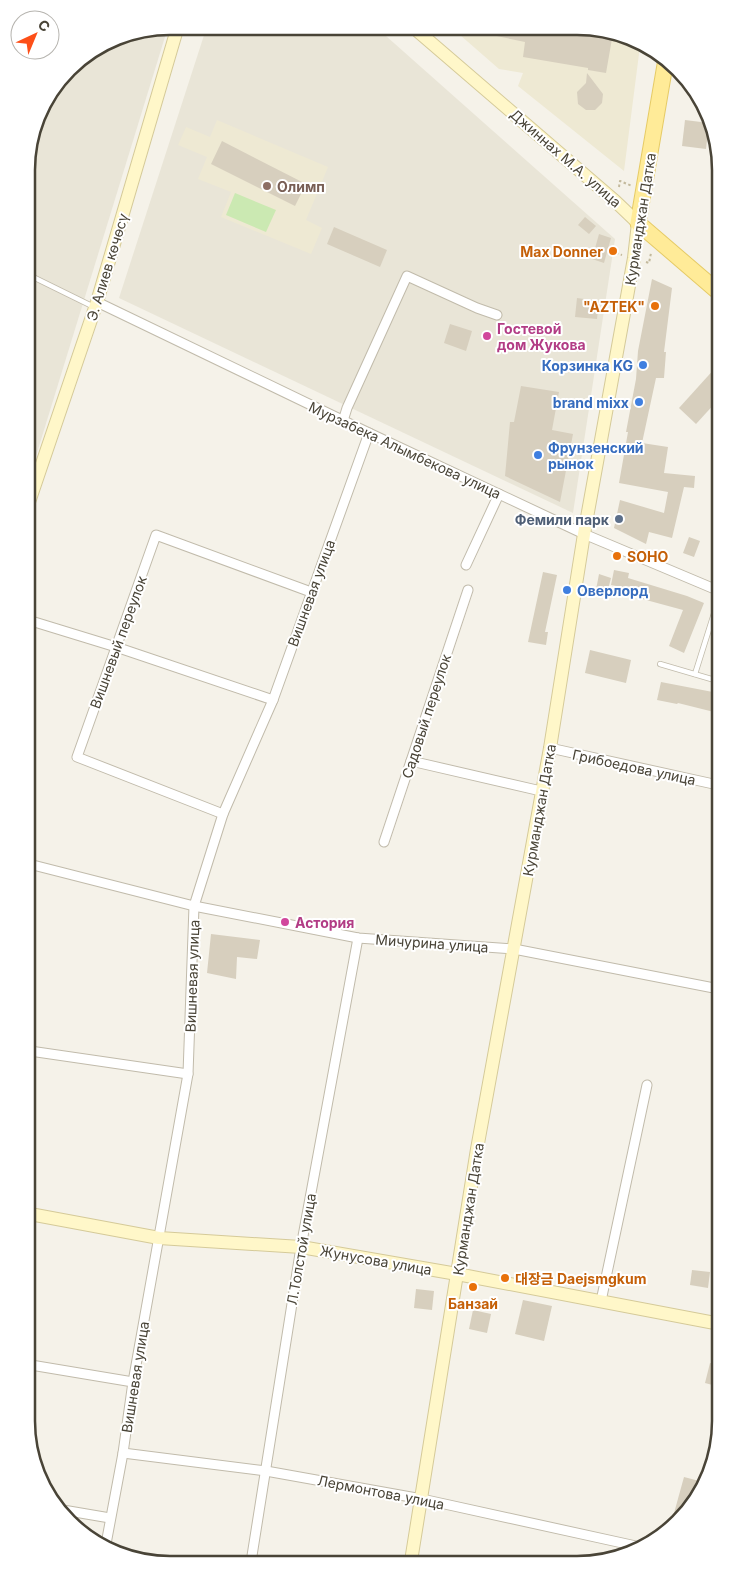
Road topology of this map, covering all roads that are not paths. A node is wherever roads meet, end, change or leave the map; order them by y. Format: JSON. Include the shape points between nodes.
{"nodes":[{"id":1,"x":175,"y":35,"type":"edge"},
{"id":2,"x":422,"y":35,"type":"edge"},
{"id":3,"x":664,"y":68,"type":"edge"},
{"id":4,"x":638,"y":223,"type":"junction"},
{"id":5,"x":35,"y":278,"type":"dead end"},
{"id":6,"x":712,"y":287,"type":"edge"},
{"id":7,"x":96,"y":305,"type":"junction"},
{"id":8,"x":497,"y":315,"type":"dead end"},
{"id":9,"x":343,"y":421,"type":"junction"},
{"id":10,"x":368,"y":433,"type":"junction"},
{"id":11,"x":35,"y":484,"type":"edge"},
{"id":12,"x":500,"y":494,"type":"junction"},
{"id":13,"x":584,"y":534,"type":"junction"},
{"id":14,"x":466,"y":565,"type":"dead end"},
{"id":15,"x":712,"y":588,"type":"edge"},
{"id":16,"x":468,"y":590,"type":"dead end"},
{"id":17,"x":312,"y":592,"type":"junction"},
{"id":18,"x":35,"y":622,"type":"edge"},
{"id":19,"x":712,"y":622,"type":"edge"},
{"id":20,"x":116,"y":647,"type":"junction"},
{"id":21,"x":660,"y":664,"type":"dead end"},
{"id":22,"x":695,"y":674,"type":"junction"},
{"id":23,"x":712,"y":679,"type":"edge"},
{"id":24,"x":273,"y":700,"type":"junction"},
{"id":25,"x":550,"y":748,"type":"junction"},
{"id":26,"x":411,"y":761,"type":"junction"},
{"id":27,"x":712,"y":784,"type":"edge"},
{"id":28,"x":542,"y":792,"type":"junction"},
{"id":29,"x":223,"y":814,"type":"junction"},
{"id":30,"x":384,"y":842,"type":"dead end"},
{"id":31,"x":35,"y":866,"type":"edge"},
{"id":32,"x":194,"y":906,"type":"junction"},
{"id":33,"x":358,"y":938,"type":"junction"},
{"id":34,"x":514,"y":949,"type":"junction"},
{"id":35,"x":712,"y":988,"type":"edge"},
{"id":36,"x":35,"y":1051,"type":"edge"},
{"id":37,"x":188,"y":1074,"type":"junction"},
{"id":38,"x":647,"y":1085,"type":"dead end"},
{"id":39,"x":35,"y":1215,"type":"edge"},
{"id":40,"x":159,"y":1238,"type":"junction"},
{"id":41,"x":300,"y":1247,"type":"junction"},
{"id":42,"x":457,"y":1274,"type":"junction"},
{"id":43,"x":601,"y":1301,"type":"junction"},
{"id":44,"x":712,"y":1322,"type":"edge"},
{"id":45,"x":35,"y":1366,"type":"edge"},
{"id":46,"x":133,"y":1382,"type":"junction"},
{"id":47,"x":123,"y":1453,"type":"junction"},
{"id":48,"x":266,"y":1471,"type":"junction"},
{"id":49,"x":422,"y":1499,"type":"junction"},
{"id":50,"x":71,"y":1511,"type":"edge"},
{"id":51,"x":110,"y":1518,"type":"junction"},
{"id":52,"x":107,"y":1540,"type":"edge"},
{"id":53,"x":630,"y":1545,"type":"edge"},
{"id":54,"x":253,"y":1556,"type":"edge"},
{"id":55,"x":412,"y":1556,"type":"edge"}],
"edges":[{"from":1,"to":7,"type":"main road","name":"Э. Алиев көчөсү"},
{"from":2,"to":4,"type":"main road","name":"Джиннах М.А. улица"},
{"from":3,"to":4,"type":"main road","name":"Курманджан Датка"},
{"from":4,"to":6,"type":"main road","name":"Джиннах М.А. улица"},
{"from":4,"to":13,"type":"main road","name":"Курманджан Датка"},
{"from":5,"to":7,"type":"lane"},
{"from":7,"to":9,"type":"street","name":"Мурзабека Алымбекова улица"},
{"from":7,"to":11,"type":"main road","name":"Э. Алиев көчөсү"},
{"from":8,"to":9,"type":"street","via":[[407,276]]},
{"from":9,"to":10,"type":"street","name":"Мурзабека Алымбекова улица"},
{"from":10,"to":12,"type":"street","name":"Мурзабека Алымбекова улица"},
{"from":10,"to":17,"type":"street","name":"Вишневая улица"},
{"from":12,"to":13,"type":"street","name":"Мурзабека Алымбекова улица"},
{"from":12,"to":14,"type":"street"},
{"from":13,"to":15,"type":"street","name":"Мурзабека Алымбекова улица"},
{"from":13,"to":25,"type":"main road","name":"Курманджан Датка"},
{"from":16,"to":26,"type":"street","name":"Садовый переулок"},
{"from":17,"to":20,"type":"street","name":"Вишневый переулок","via":[[156,535]]},
{"from":17,"to":24,"type":"street","name":"Вишневая улица"},
{"from":18,"to":20,"type":"street"},
{"from":19,"to":22,"type":"lane"},
{"from":20,"to":24,"type":"street"},
{"from":20,"to":29,"type":"street","name":"Вишневый переулок","via":[[77,757]]},
{"from":21,"to":22,"type":"lane"},
{"from":22,"to":23,"type":"lane"},
{"from":24,"to":29,"type":"street","name":"Вишневая улица"},
{"from":25,"to":27,"type":"street","name":"Грибоедова улица"},
{"from":25,"to":28,"type":"main road","name":"Курманджан Датка"},
{"from":26,"to":28,"type":"street"},
{"from":26,"to":30,"type":"street","name":"Садовый переулок"},
{"from":28,"to":34,"type":"main road","name":"Курманджан Датка"},
{"from":29,"to":32,"type":"street","name":"Вишневая улица"},
{"from":31,"to":32,"type":"street","name":"Мичурина улица"},
{"from":32,"to":33,"type":"street","name":"Мичурина улица"},
{"from":32,"to":37,"type":"street","name":"Вишневая улица"},
{"from":33,"to":34,"type":"street","name":"Мичурина улица"},
{"from":33,"to":41,"type":"street","name":"Л.Толстой улица"},
{"from":34,"to":35,"type":"street","name":"Мичурина улица"},
{"from":34,"to":42,"type":"main road","name":"Курманджан Датка"},
{"from":36,"to":37,"type":"street"},
{"from":37,"to":40,"type":"street","name":"Вишневая улица"},
{"from":38,"to":43,"type":"street"},
{"from":39,"to":40,"type":"main road","name":"Жунусова улица"},
{"from":40,"to":41,"type":"main road","name":"Жунусова улица"},
{"from":40,"to":46,"type":"street","name":"Вишневая улица"},
{"from":41,"to":42,"type":"main road","name":"Жунусова улица"},
{"from":41,"to":48,"type":"street","name":"Л.Толстой улица"},
{"from":42,"to":43,"type":"main road","name":"Жунусова улица"},
{"from":42,"to":49,"type":"main road","name":"Курманджан Датка"},
{"from":43,"to":44,"type":"main road","name":"Жунусова улица"},
{"from":45,"to":46,"type":"street"},
{"from":46,"to":47,"type":"street","name":"Вишневая улица"},
{"from":47,"to":48,"type":"street","name":"Лермонтова улица"},
{"from":47,"to":51,"type":"street","name":"Вишневая улица"},
{"from":48,"to":49,"type":"street","name":"Лермонтова улица"},
{"from":48,"to":54,"type":"street","name":"Л.Толстой улица"},
{"from":49,"to":53,"type":"street","name":"Лермонтова улица"},
{"from":49,"to":55,"type":"main road","name":"Курманджан Датка"},
{"from":50,"to":51,"type":"street"},
{"from":51,"to":52,"type":"street","name":"Вишневая улица"}]}
